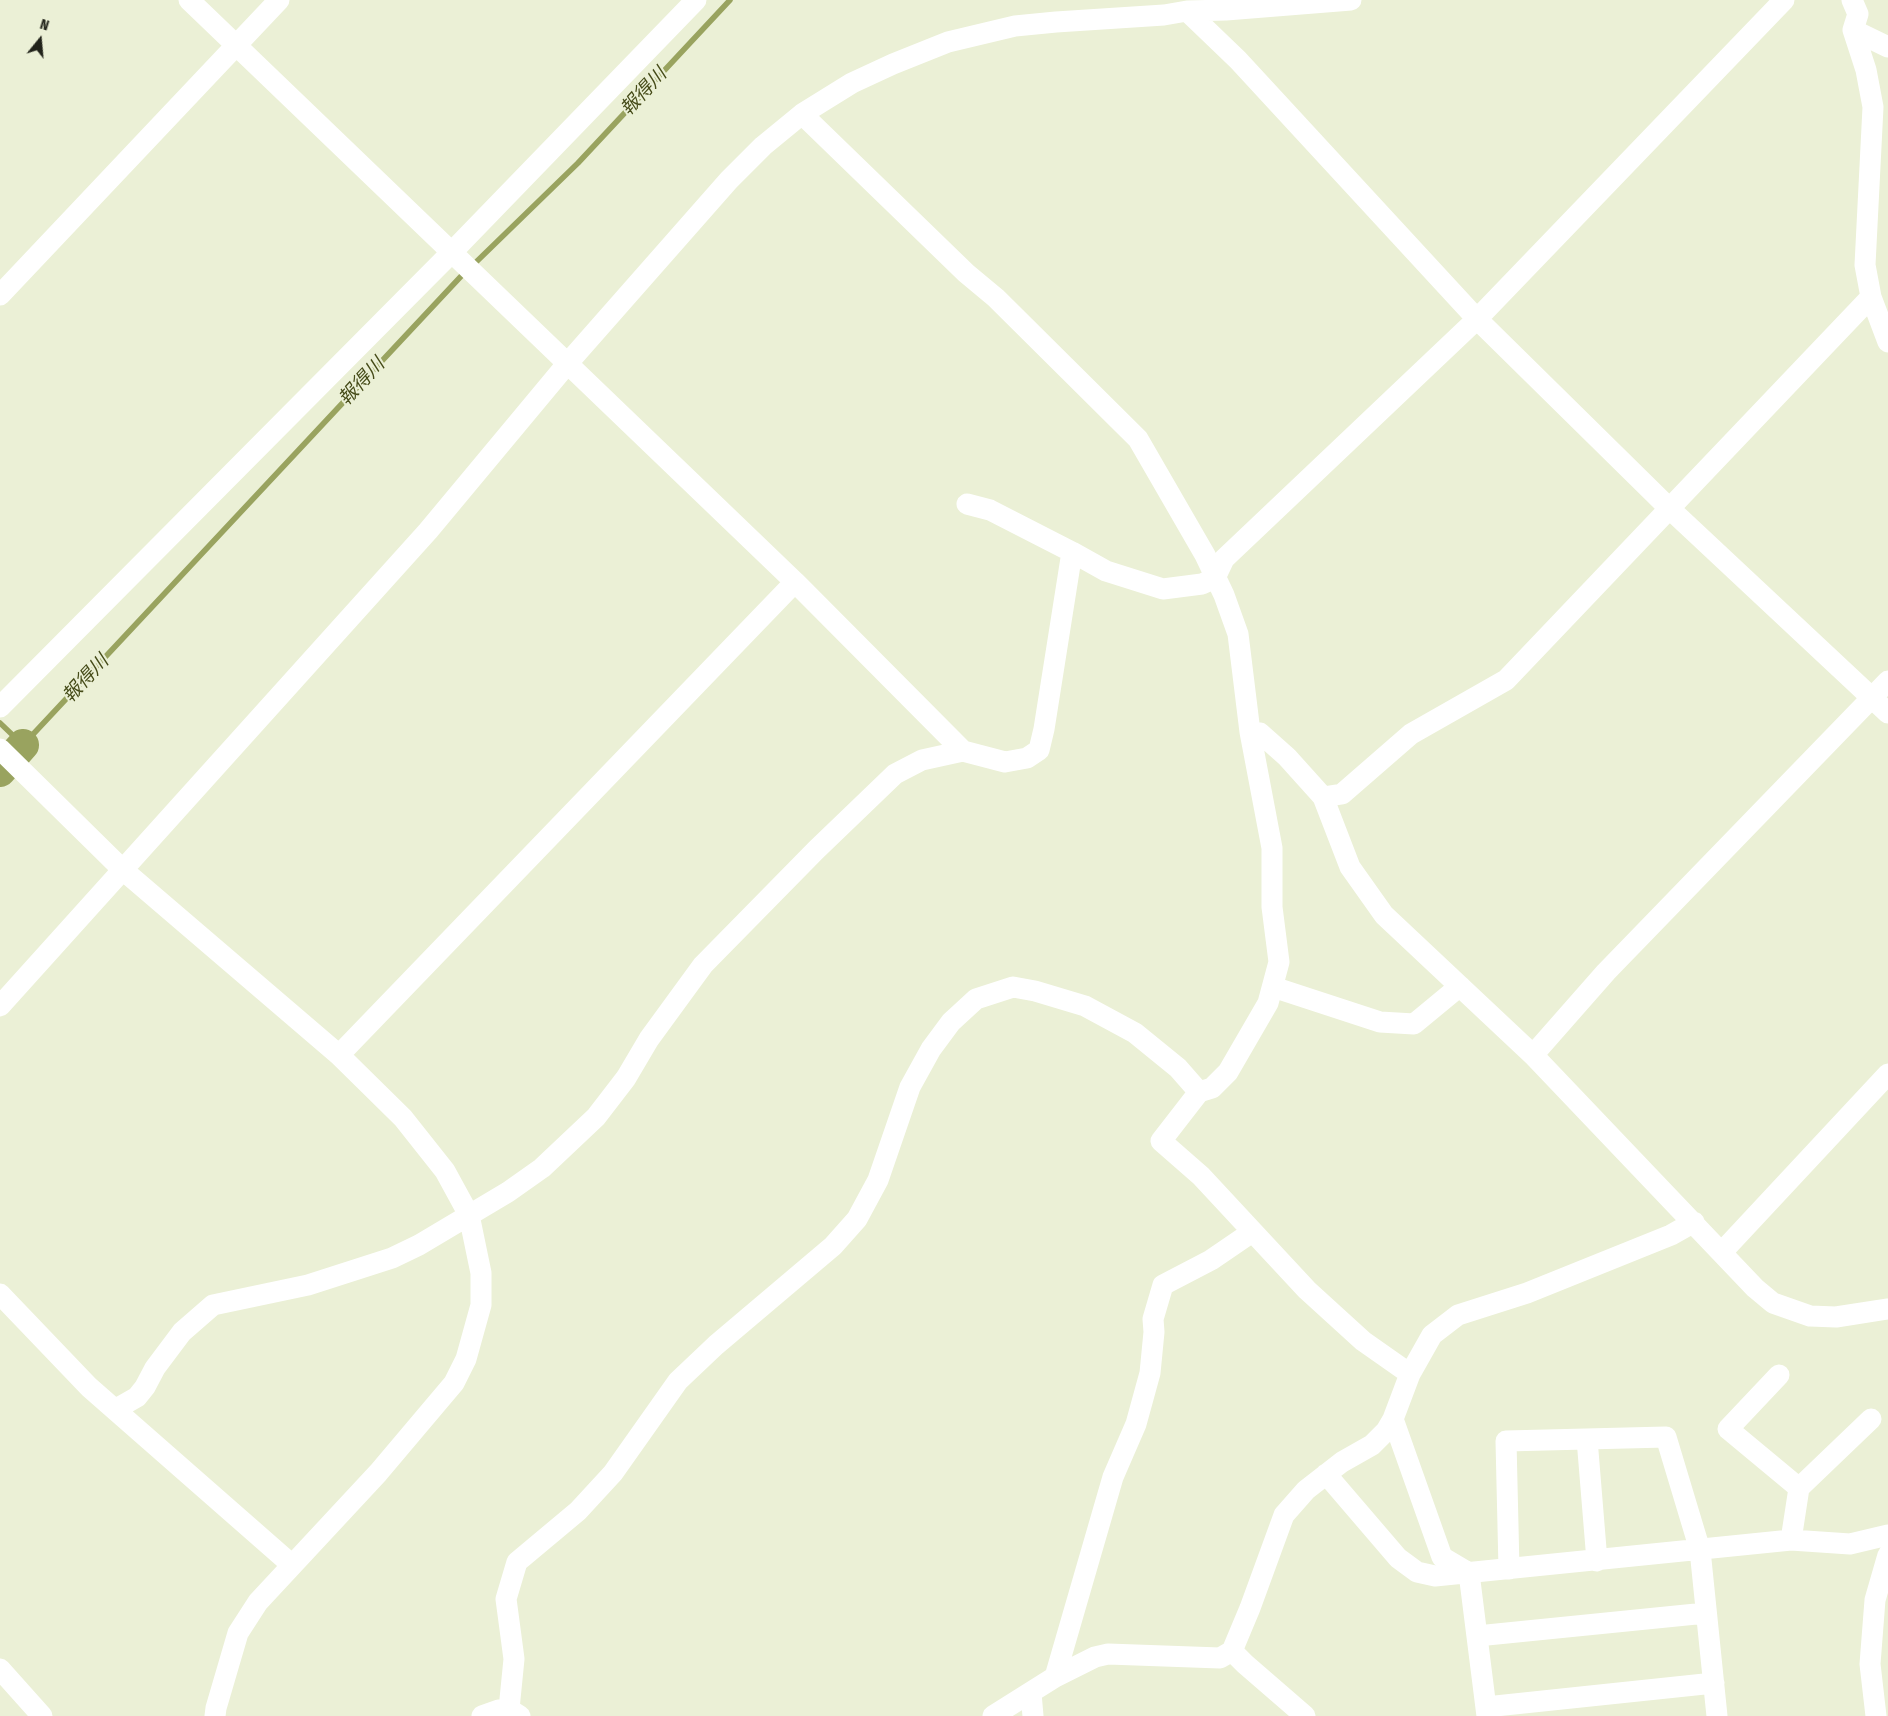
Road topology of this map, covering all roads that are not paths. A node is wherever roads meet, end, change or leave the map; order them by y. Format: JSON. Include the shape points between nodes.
{"nodes":[{"id":1,"x":189,"y":0,"type":"edge"},
{"id":2,"x":279,"y":0,"type":"edge"},
{"id":3,"x":696,"y":0,"type":"edge"},
{"id":4,"x":1351,"y":0,"type":"edge"},
{"id":5,"x":1784,"y":0,"type":"edge"},
{"id":6,"x":1852,"y":0,"type":"edge"},
{"id":7,"x":1190,"y":6,"type":"edge"},
{"id":8,"x":1853,"y":30,"type":"junction"},
{"id":9,"x":236,"y":45,"type":"junction"},
{"id":10,"x":1888,"y":47,"type":"edge"},
{"id":11,"x":802,"y":114,"type":"junction"},
{"id":12,"x":456,"y":256,"type":"junction"},
{"id":13,"x":0,"y":295,"type":"edge"},
{"id":14,"x":1871,"y":297,"type":"junction"},
{"id":15,"x":1477,"y":319,"type":"junction"},
{"id":16,"x":1888,"y":342,"type":"edge"},
{"id":17,"x":567,"y":364,"type":"junction"},
{"id":18,"x":966,"y":504,"type":"dead end"},
{"id":19,"x":1670,"y":509,"type":"junction"},
{"id":20,"x":1072,"y":552,"type":"junction"},
{"id":21,"x":1215,"y":578,"type":"junction"},
{"id":22,"x":795,"y":582,"type":"junction"},
{"id":23,"x":1888,"y":681,"type":"edge"},
{"id":24,"x":1872,"y":698,"type":"junction"},
{"id":25,"x":0,"y":707,"type":"edge"},
{"id":26,"x":1888,"y":713,"type":"edge"},
{"id":27,"x":1250,"y":732,"type":"junction"},
{"id":28,"x":0,"y":749,"type":"edge"},
{"id":29,"x":963,"y":751,"type":"junction"},
{"id":30,"x":1323,"y":797,"type":"junction"},
{"id":31,"x":123,"y":870,"type":"junction"},
{"id":32,"x":1460,"y":986,"type":"junction"},
{"id":33,"x":1273,"y":987,"type":"junction"},
{"id":34,"x":0,"y":1006,"type":"edge"},
{"id":35,"x":339,"y":1054,"type":"junction"},
{"id":36,"x":1533,"y":1054,"type":"junction"},
{"id":37,"x":1888,"y":1074,"type":"edge"},
{"id":38,"x":1199,"y":1092,"type":"junction"},
{"id":39,"x":469,"y":1215,"type":"junction"},
{"id":40,"x":1694,"y":1222,"type":"junction"},
{"id":41,"x":1252,"y":1232,"type":"junction"},
{"id":42,"x":1722,"y":1252,"type":"junction"},
{"id":43,"x":0,"y":1294,"type":"edge"},
{"id":44,"x":1888,"y":1309,"type":"edge"},
{"id":45,"x":1410,"y":1374,"type":"junction"},
{"id":46,"x":1779,"y":1375,"type":"dead end"},
{"id":47,"x":116,"y":1409,"type":"junction"},
{"id":48,"x":1393,"y":1419,"type":"junction"},
{"id":49,"x":1871,"y":1419,"type":"dead end"},
{"id":50,"x":1587,"y":1439,"type":"junction"},
{"id":51,"x":1326,"y":1474,"type":"junction"},
{"id":52,"x":1799,"y":1488,"type":"junction"},
{"id":53,"x":1888,"y":1535,"type":"edge"},
{"id":54,"x":1791,"y":1540,"type":"junction"},
{"id":55,"x":1700,"y":1550,"type":"junction"},
{"id":56,"x":1888,"y":1555,"type":"edge"},
{"id":57,"x":1597,"y":1561,"type":"junction"},
{"id":58,"x":292,"y":1565,"type":"junction"},
{"id":59,"x":1509,"y":1569,"type":"junction"},
{"id":60,"x":1469,"y":1573,"type":"junction"},
{"id":61,"x":1706,"y":1613,"type":"junction"},
{"id":62,"x":1476,"y":1636,"type":"junction"},
{"id":63,"x":1232,"y":1651,"type":"junction"},
{"id":64,"x":0,"y":1669,"type":"edge"},
{"id":65,"x":1055,"y":1677,"type":"junction"},
{"id":66,"x":1714,"y":1683,"type":"junction"},
{"id":67,"x":1031,"y":1693,"type":"junction"},
{"id":68,"x":1486,"y":1711,"type":"edge"},
{"id":69,"x":514,"y":1712,"type":"edge"},
{"id":70,"x":42,"y":1716,"type":"edge"},
{"id":71,"x":215,"y":1716,"type":"edge"},
{"id":72,"x":482,"y":1716,"type":"edge"},
{"id":73,"x":993,"y":1716,"type":"edge"},
{"id":74,"x":1034,"y":1716,"type":"edge"},
{"id":75,"x":1305,"y":1716,"type":"edge"},
{"id":76,"x":1717,"y":1716,"type":"edge"},
{"id":77,"x":1876,"y":1716,"type":"edge"}],
"edges":[{"from":1,"to":9,"type":"street"},
{"from":2,"to":9,"type":"street"},
{"from":3,"to":12,"type":"street"},
{"from":4,"to":7,"type":"street","via":[[1226,10]]},
{"from":5,"to":15,"type":"street"},
{"from":6,"to":8,"type":"street","via":[[1858,14]]},
{"from":7,"to":11,"type":"street","via":[[1164,15],[1015,26],[948,42],[852,83]]},
{"from":7,"to":15,"type":"street"},
{"from":8,"to":10,"type":"street"},
{"from":8,"to":14,"type":"street","via":[[1866,70],[1873,108],[1865,265]]},
{"from":9,"to":12,"type":"street"},
{"from":9,"to":13,"type":"street"},
{"from":11,"to":17,"type":"street","via":[[729,180]]},
{"from":11,"to":21,"type":"street","via":[[966,273],[996,298],[1138,439]]},
{"from":12,"to":17,"type":"street"},
{"from":12,"to":25,"type":"street"},
{"from":14,"to":16,"type":"street"},
{"from":14,"to":19,"type":"street"},
{"from":15,"to":19,"type":"street"},
{"from":15,"to":21,"type":"street","via":[[1224,559]]},
{"from":17,"to":22,"type":"street"},
{"from":17,"to":31,"type":"street","via":[[428,531]]},
{"from":18,"to":20,"type":"street","via":[[990,510]]},
{"from":19,"to":24,"type":"street"},
{"from":19,"to":30,"type":"street","via":[[1506,680],[1411,734],[1342,794]]},
{"from":20,"to":21,"type":"street","via":[[1106,571],[1163,589],[1202,584]]},
{"from":20,"to":29,"type":"street","via":[[1039,750],[1027,758],[1005,762]]},
{"from":21,"to":27,"type":"street","via":[[1238,634]]},
{"from":22,"to":29,"type":"street"},
{"from":22,"to":35,"type":"street"},
{"from":23,"to":24,"type":"street"},
{"from":24,"to":26,"type":"street"},
{"from":24,"to":36,"type":"street","via":[[1606,972]]},
{"from":27,"to":30,"type":"street","via":[[1260,733],[1287,757]]},
{"from":27,"to":33,"type":"street","via":[[1272,848],[1272,907],[1279,962]]},
{"from":28,"to":31,"type":"street"},
{"from":29,"to":39,"type":"street","via":[[922,760],[895,774],[703,965],[596,1117],[542,1168]]},
{"from":30,"to":32,"type":"street","via":[[1350,867],[1384,915]]},
{"from":31,"to":34,"type":"street"},
{"from":31,"to":35,"type":"street"},
{"from":32,"to":33,"type":"street","via":[[1414,1024],[1380,1022]]},
{"from":32,"to":36,"type":"street"},
{"from":33,"to":38,"type":"street","via":[[1268,1003],[1228,1072],[1212,1088]]},
{"from":35,"to":39,"type":"street","via":[[403,1118],[445,1172]]},
{"from":36,"to":40,"type":"street"},
{"from":37,"to":42,"type":"street"},
{"from":38,"to":41,"type":"street","via":[[1161,1141],[1202,1176]]},
{"from":38,"to":69,"type":"street","via":[[1178,1068],[1135,1033],[1085,1006],[1013,987],[976,999],[951,1022],[926,1056],[910,1087],[878,1180],[857,1219],[833,1246],[678,1381],[613,1473],[578,1511],[517,1562],[506,1599],[514,1659]]},
{"from":39,"to":47,"type":"street","via":[[392,1258],[308,1285],[213,1305],[182,1332],[137,1397]]},
{"from":39,"to":58,"type":"street","via":[[482,1273],[480,1305],[466,1359],[454,1383],[378,1473]]},
{"from":40,"to":42,"type":"street"},
{"from":40,"to":45,"type":"street","via":[[1671,1235],[1527,1293],[1458,1315],[1432,1335]]},
{"from":41,"to":45,"type":"street","via":[[1307,1290],[1363,1341]]},
{"from":41,"to":65,"type":"street","via":[[1211,1260],[1163,1285],[1153,1319],[1150,1373],[1136,1424],[1113,1477]]},
{"from":42,"to":44,"type":"street","via":[[1773,1303],[1810,1316],[1836,1317]]},
{"from":43,"to":47,"type":"street","via":[[89,1387]]},
{"from":45,"to":48,"type":"street"},
{"from":46,"to":52,"type":"street","via":[[1728,1429]]},
{"from":47,"to":58,"type":"street"},
{"from":48,"to":51,"type":"street","via":[[1372,1445]]},
{"from":48,"to":60,"type":"street","via":[[1442,1557]]},
{"from":49,"to":52,"type":"street"},
{"from":50,"to":55,"type":"street","via":[[1666,1437]]},
{"from":50,"to":57,"type":"street"},
{"from":50,"to":59,"type":"street","via":[[1506,1441]]},
{"from":51,"to":60,"type":"street","via":[[1398,1558],[1417,1572],[1434,1576]]},
{"from":51,"to":63,"type":"street","via":[[1306,1490],[1284,1515]]},
{"from":52,"to":54,"type":"street"},
{"from":53,"to":54,"type":"street","via":[[1850,1544]]},
{"from":54,"to":55,"type":"street"},
{"from":55,"to":57,"type":"street"},
{"from":55,"to":61,"type":"street"},
{"from":56,"to":77,"type":"street","via":[[1875,1600],[1870,1664]]},
{"from":57,"to":59,"type":"street"},
{"from":58,"to":71,"type":"street","via":[[258,1602],[238,1633]]},
{"from":59,"to":60,"type":"street"},
{"from":60,"to":62,"type":"street"},
{"from":61,"to":62,"type":"street"},
{"from":61,"to":66,"type":"street"},
{"from":62,"to":68,"type":"street"},
{"from":63,"to":65,"type":"street","via":[[1220,1658],[1108,1654]]},
{"from":63,"to":75,"type":"street"},
{"from":64,"to":70,"type":"street"},
{"from":65,"to":67,"type":"street"},
{"from":66,"to":68,"type":"street"},
{"from":66,"to":76,"type":"street"},
{"from":67,"to":73,"type":"street"},
{"from":67,"to":74,"type":"street"},
{"from":69,"to":72,"type":"street","via":[[499,1710]]}]}
